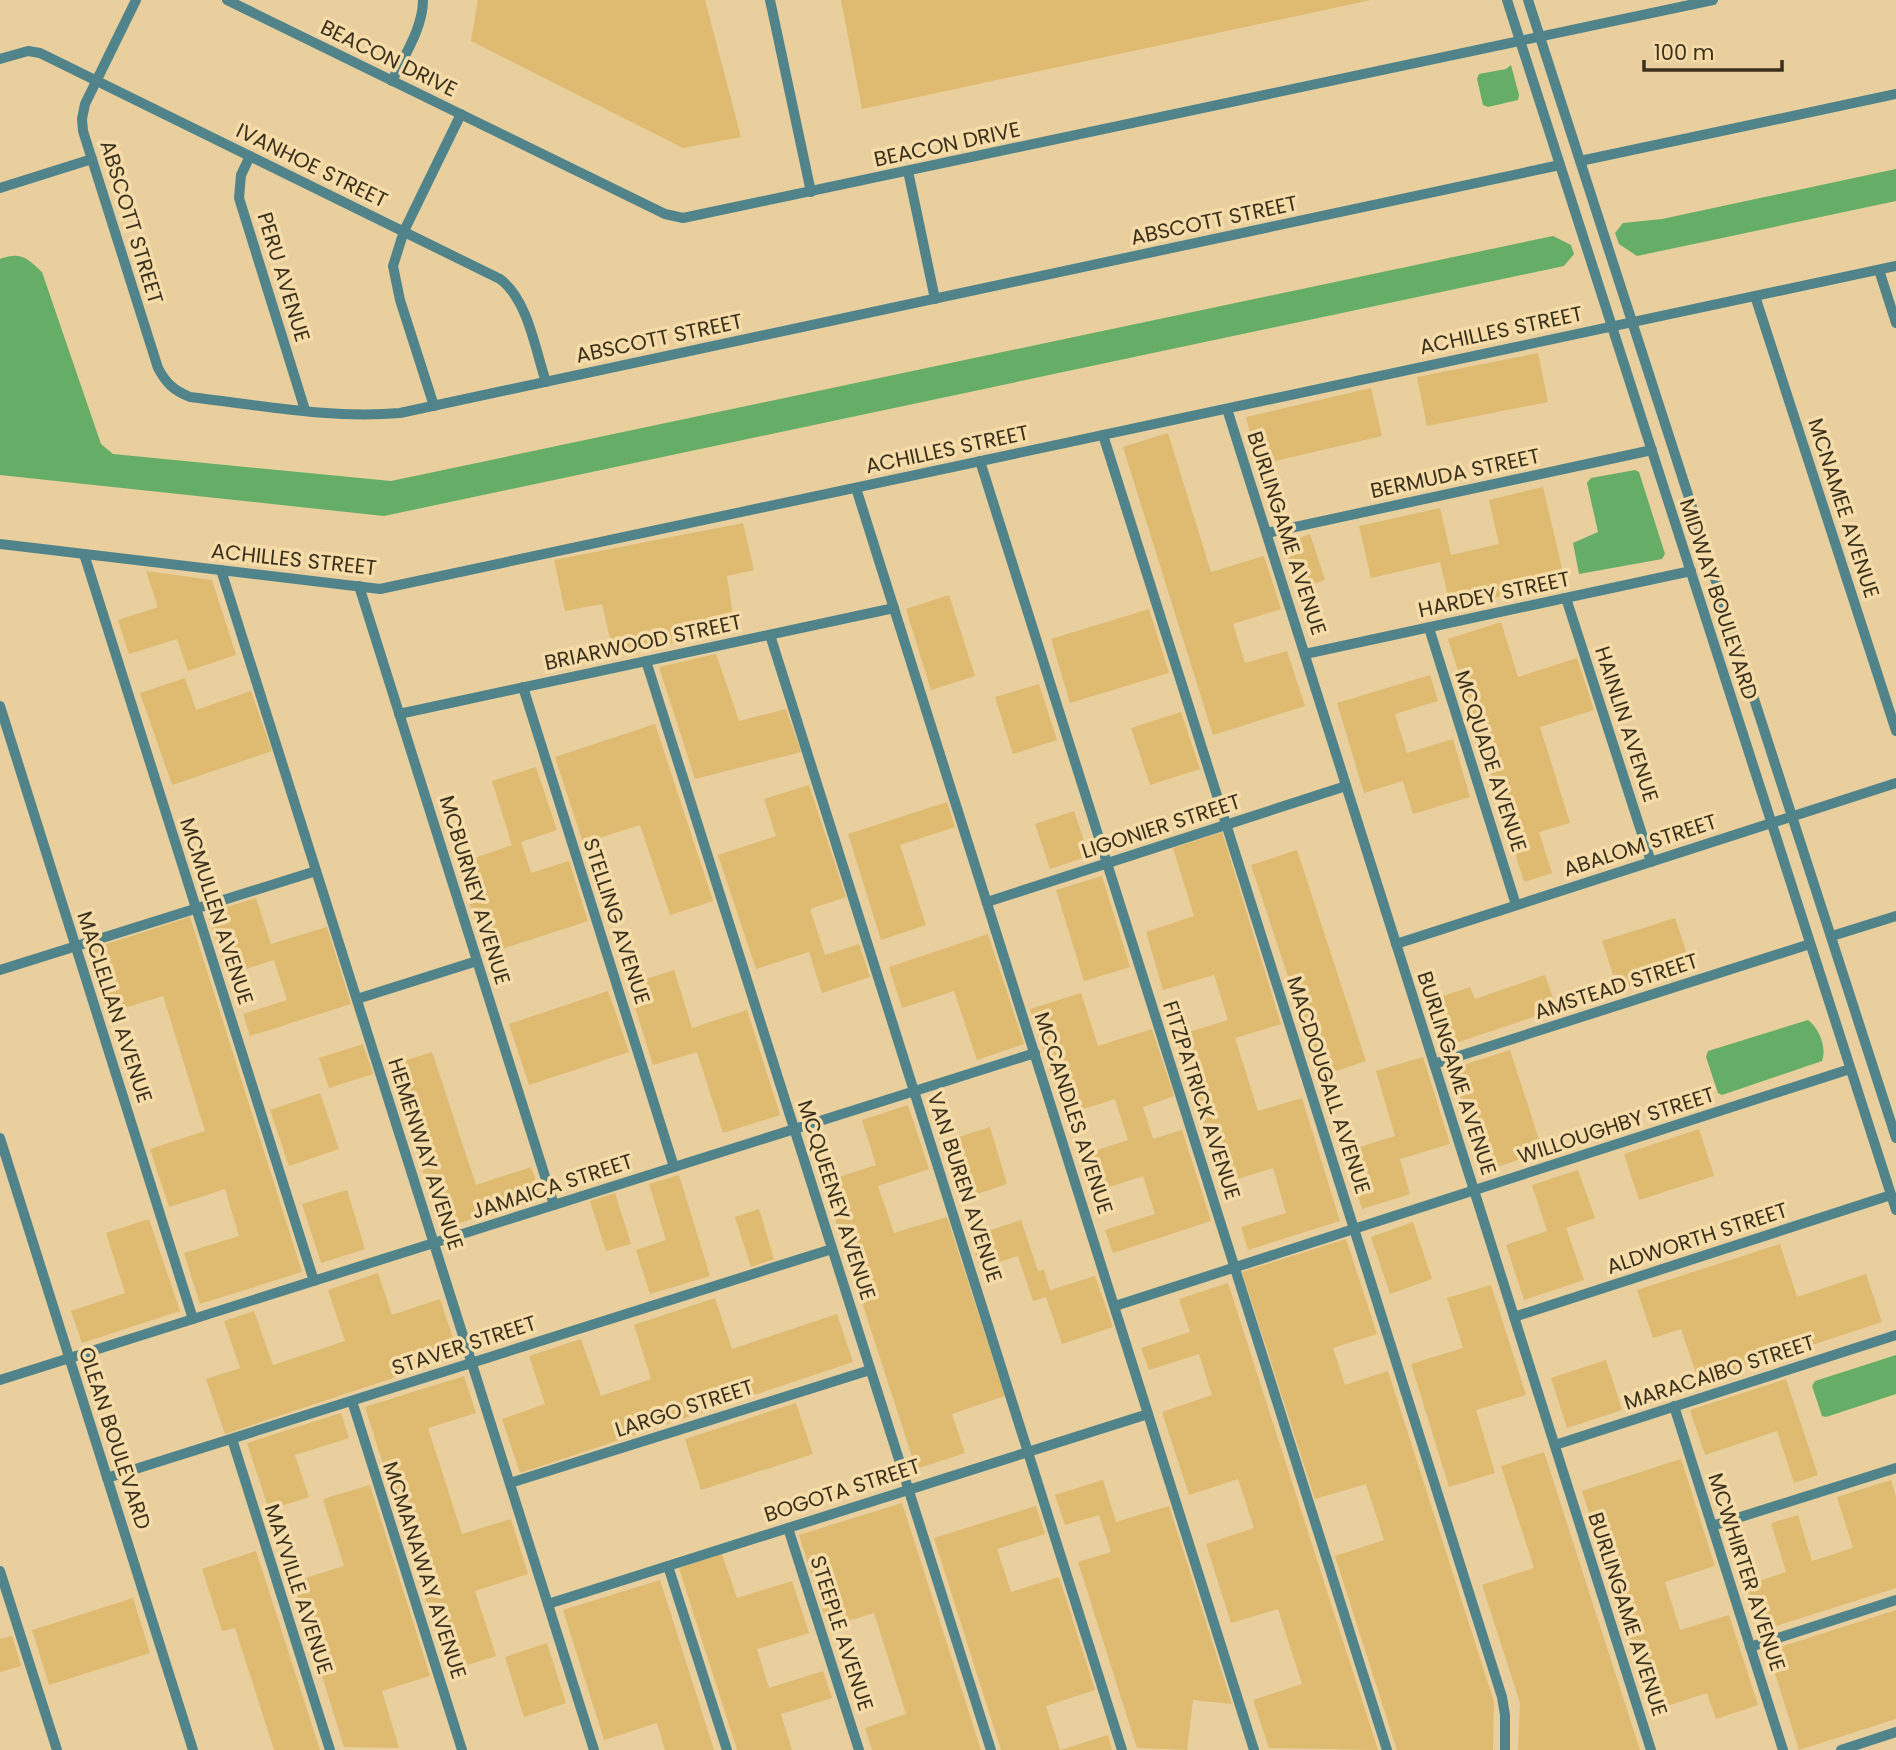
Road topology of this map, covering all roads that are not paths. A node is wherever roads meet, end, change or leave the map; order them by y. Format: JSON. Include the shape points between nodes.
{"nodes":[{"id":1,"x":136,"y":0,"type":"edge"},
{"id":2,"x":227,"y":0,"type":"edge"},
{"id":3,"x":422,"y":0,"type":"edge"},
{"id":4,"x":770,"y":0,"type":"edge"},
{"id":5,"x":1507,"y":0,"type":"edge"},
{"id":6,"x":1528,"y":0,"type":"edge"},
{"id":7,"x":1713,"y":0,"type":"edge"},
{"id":8,"x":1541,"y":37,"type":"junction"},
{"id":9,"x":1520,"y":41,"type":"junction"},
{"id":10,"x":0,"y":59,"type":"edge"},
{"id":11,"x":392,"y":80,"type":"junction"},
{"id":12,"x":97,"y":81,"type":"junction"},
{"id":13,"x":1896,"y":94,"type":"edge"},
{"id":14,"x":461,"y":114,"type":"junction"},
{"id":15,"x":250,"y":156,"type":"junction"},
{"id":16,"x":92,"y":159,"type":"junction"},
{"id":17,"x":1580,"y":161,"type":"junction"},
{"id":18,"x":1560,"y":165,"type":"junction"},
{"id":19,"x":908,"y":172,"type":"junction"},
{"id":20,"x":0,"y":188,"type":"edge"},
{"id":21,"x":811,"y":192,"type":"junction"},
{"id":22,"x":404,"y":231,"type":"junction"},
{"id":23,"x":1896,"y":266,"type":"edge"},
{"id":24,"x":1879,"y":270,"type":"junction"},
{"id":25,"x":1755,"y":296,"type":"junction"},
{"id":26,"x":935,"y":299,"type":"junction"},
{"id":27,"x":1631,"y":323,"type":"junction"},
{"id":28,"x":1896,"y":323,"type":"edge"},
{"id":29,"x":1612,"y":326,"type":"junction"},
{"id":30,"x":546,"y":382,"type":"junction"},
{"id":31,"x":434,"y":406,"type":"junction"},
{"id":32,"x":1227,"y":408,"type":"junction"},
{"id":33,"x":305,"y":410,"type":"junction"},
{"id":34,"x":1103,"y":435,"type":"junction"},
{"id":35,"x":1652,"y":450,"type":"junction"},
{"id":36,"x":980,"y":461,"type":"junction"},
{"id":37,"x":856,"y":488,"type":"junction"},
{"id":38,"x":1267,"y":533,"type":"junction"},
{"id":39,"x":0,"y":544,"type":"edge"},
{"id":40,"x":84,"y":554,"type":"junction"},
{"id":41,"x":221,"y":570,"type":"junction"},
{"id":42,"x":1690,"y":571,"type":"junction"},
{"id":43,"x":359,"y":586,"type":"junction"},
{"id":44,"x":1566,"y":598,"type":"junction"},
{"id":45,"x":894,"y":608,"type":"junction"},
{"id":46,"x":1429,"y":628,"type":"junction"},
{"id":47,"x":770,"y":635,"type":"junction"},
{"id":48,"x":1305,"y":654,"type":"junction"},
{"id":49,"x":646,"y":661,"type":"junction"},
{"id":50,"x":523,"y":687,"type":"junction"},
{"id":51,"x":0,"y":706,"type":"edge"},
{"id":52,"x":399,"y":714,"type":"junction"},
{"id":53,"x":1896,"y":731,"type":"edge"},
{"id":54,"x":1896,"y":783,"type":"edge"},
{"id":55,"x":1346,"y":786,"type":"junction"},
{"id":56,"x":1793,"y":816,"type":"junction"},
{"id":57,"x":1770,"y":824,"type":"junction"},
{"id":58,"x":1227,"y":825,"type":"junction"},
{"id":59,"x":1651,"y":862,"type":"junction"},
{"id":60,"x":1107,"y":863,"type":"junction"},
{"id":61,"x":316,"y":870,"type":"junction"},
{"id":62,"x":987,"y":902,"type":"junction"},
{"id":63,"x":1516,"y":905,"type":"junction"},
{"id":64,"x":196,"y":908,"type":"junction"},
{"id":65,"x":1896,"y":916,"type":"edge"},
{"id":66,"x":1832,"y":936,"type":"junction"},
{"id":67,"x":1810,"y":943,"type":"junction"},
{"id":68,"x":1396,"y":944,"type":"junction"},
{"id":69,"x":76,"y":946,"type":"junction"},
{"id":70,"x":477,"y":961,"type":"junction"},
{"id":71,"x":0,"y":970,"type":"edge"},
{"id":72,"x":357,"y":999,"type":"junction"},
{"id":73,"x":1035,"y":1053,"type":"junction"},
{"id":74,"x":1434,"y":1064,"type":"junction"},
{"id":75,"x":1850,"y":1069,"type":"junction"},
{"id":76,"x":914,"y":1091,"type":"junction"},
{"id":77,"x":794,"y":1129,"type":"junction"},
{"id":78,"x":0,"y":1138,"type":"edge"},
{"id":79,"x":1896,"y":1138,"type":"edge"},
{"id":80,"x":674,"y":1167,"type":"junction"},
{"id":81,"x":1474,"y":1191,"type":"junction"},
{"id":82,"x":1891,"y":1195,"type":"junction"},
{"id":83,"x":554,"y":1205,"type":"junction"},
{"id":84,"x":1896,"y":1210,"type":"edge"},
{"id":85,"x":1354,"y":1229,"type":"junction"},
{"id":86,"x":434,"y":1243,"type":"junction"},
{"id":87,"x":832,"y":1250,"type":"junction"},
{"id":88,"x":1234,"y":1268,"type":"junction"},
{"id":89,"x":314,"y":1281,"type":"junction"},
{"id":90,"x":1115,"y":1306,"type":"junction"},
{"id":91,"x":1514,"y":1317,"type":"junction"},
{"id":92,"x":193,"y":1319,"type":"junction"},
{"id":93,"x":1896,"y":1335,"type":"edge"},
{"id":94,"x":69,"y":1358,"type":"junction"},
{"id":95,"x":472,"y":1363,"type":"junction"},
{"id":96,"x":870,"y":1370,"type":"junction"},
{"id":97,"x":0,"y":1380,"type":"edge"},
{"id":98,"x":352,"y":1401,"type":"junction"},
{"id":99,"x":1674,"y":1406,"type":"junction"},
{"id":100,"x":1148,"y":1414,"type":"junction"},
{"id":101,"x":232,"y":1439,"type":"junction"},
{"id":102,"x":1555,"y":1445,"type":"junction"},
{"id":103,"x":1028,"y":1452,"type":"junction"},
{"id":104,"x":1896,"y":1468,"type":"edge"},
{"id":105,"x":107,"y":1478,"type":"junction"},
{"id":106,"x":510,"y":1483,"type":"junction"},
{"id":107,"x":908,"y":1490,"type":"junction"},
{"id":108,"x":1712,"y":1526,"type":"junction"},
{"id":109,"x":788,"y":1528,"type":"junction"},
{"id":110,"x":668,"y":1566,"type":"junction"},
{"id":111,"x":0,"y":1571,"type":"edge"},
{"id":112,"x":1896,"y":1600,"type":"edge"},
{"id":113,"x":548,"y":1604,"type":"junction"},
{"id":114,"x":1750,"y":1647,"type":"junction"},
{"id":115,"x":1896,"y":1732,"type":"edge"},
{"id":116,"x":57,"y":1750,"type":"edge"},
{"id":117,"x":193,"y":1750,"type":"edge"},
{"id":118,"x":330,"y":1750,"type":"edge"},
{"id":119,"x":462,"y":1750,"type":"edge"},
{"id":120,"x":594,"y":1750,"type":"edge"},
{"id":121,"x":727,"y":1750,"type":"edge"},
{"id":122,"x":859,"y":1750,"type":"edge"},
{"id":123,"x":991,"y":1750,"type":"edge"},
{"id":124,"x":1122,"y":1750,"type":"edge"},
{"id":125,"x":1254,"y":1750,"type":"edge"},
{"id":126,"x":1387,"y":1750,"type":"edge"},
{"id":127,"x":1505,"y":1750,"type":"edge"},
{"id":128,"x":1651,"y":1750,"type":"edge"},
{"id":129,"x":1783,"y":1750,"type":"edge"},
{"id":130,"x":1840,"y":1750,"type":"edge"}],
"edges":[{"from":1,"to":12,"type":"street","name":"ABSCOTT STREET"},
{"from":2,"to":11,"type":"street","name":"BEACON DRIVE"},
{"from":3,"to":11,"type":"street","via":[[418,28]]},
{"from":4,"to":21,"type":"street"},
{"from":5,"to":9,"type":"street","name":"MIDWAY BOULEVARD"},
{"from":6,"to":8,"type":"street","name":"MIDWAY BOULEVARD"},
{"from":7,"to":8,"type":"street","name":"BEACON DRIVE"},
{"from":8,"to":9,"type":"street","name":"BEACON DRIVE"},
{"from":8,"to":17,"type":"street","name":"MIDWAY BOULEVARD"},
{"from":9,"to":18,"type":"street","name":"MIDWAY BOULEVARD"},
{"from":9,"to":19,"type":"street","name":"BEACON DRIVE"},
{"from":10,"to":12,"type":"street","name":"IVANHOE STREET","via":[[28,51],[40,53]]},
{"from":11,"to":14,"type":"street","name":"BEACON DRIVE"},
{"from":12,"to":15,"type":"street","name":"IVANHOE STREET"},
{"from":12,"to":16,"type":"street","name":"ABSCOTT STREET","via":[[82,119]]},
{"from":13,"to":17,"type":"street"},
{"from":14,"to":21,"type":"street","name":"BEACON DRIVE","via":[[665,214],[683,218]]},
{"from":14,"to":22,"type":"street"},
{"from":15,"to":22,"type":"street","name":"IVANHOE STREET"},
{"from":15,"to":33,"type":"street","name":"PERU AVENUE","via":[[241,175],[239,198]]},
{"from":16,"to":20,"type":"street"},
{"from":16,"to":33,"type":"street","name":"ABSCOTT STREET","via":[[165,382],[190,397]]},
{"from":17,"to":27,"type":"street","name":"MIDWAY BOULEVARD"},
{"from":18,"to":26,"type":"street","name":"ABSCOTT STREET"},
{"from":18,"to":29,"type":"street","name":"MIDWAY BOULEVARD"},
{"from":19,"to":21,"type":"street","name":"BEACON DRIVE"},
{"from":19,"to":26,"type":"street"},
{"from":22,"to":30,"type":"street","name":"IVANHOE STREET","via":[[511,287]]},
{"from":22,"to":31,"type":"street","via":[[393,266]]},
{"from":23,"to":24,"type":"street","name":"ACHILLES STREET"},
{"from":24,"to":25,"type":"street","name":"ACHILLES STREET"},
{"from":24,"to":28,"type":"street"},
{"from":25,"to":27,"type":"street","name":"ACHILLES STREET"},
{"from":25,"to":53,"type":"street","name":"MCNAMEE AVENUE"},
{"from":26,"to":30,"type":"street","name":"ABSCOTT STREET"},
{"from":27,"to":29,"type":"street","name":"ACHILLES STREET"},
{"from":27,"to":56,"type":"street","name":"MIDWAY BOULEVARD"},
{"from":29,"to":32,"type":"street","name":"ACHILLES STREET"},
{"from":29,"to":35,"type":"street","name":"MIDWAY BOULEVARD"},
{"from":30,"to":31,"type":"street","name":"ABSCOTT STREET"},
{"from":31,"to":33,"type":"street","name":"ABSCOTT STREET","via":[[372,415]]},
{"from":32,"to":34,"type":"street","name":"ACHILLES STREET"},
{"from":32,"to":38,"type":"street","name":"BURLINGAME AVENUE"},
{"from":34,"to":36,"type":"street","name":"ACHILLES STREET"},
{"from":34,"to":58,"type":"street","name":"MACDOUGALL AVENUE"},
{"from":35,"to":38,"type":"street","name":"BERMUDA STREET"},
{"from":35,"to":42,"type":"street","name":"MIDWAY BOULEVARD"},
{"from":36,"to":37,"type":"street","name":"ACHILLES STREET"},
{"from":36,"to":60,"type":"street","name":"FITZPATRICK AVENUE"},
{"from":37,"to":43,"type":"street","name":"ACHILLES STREET","via":[[380,589]]},
{"from":37,"to":45,"type":"street","name":"MCCANDLES AVENUE"},
{"from":38,"to":48,"type":"street","name":"BURLINGAME AVENUE"},
{"from":39,"to":40,"type":"street","name":"ACHILLES STREET"},
{"from":40,"to":41,"type":"street","name":"ACHILLES STREET"},
{"from":40,"to":64,"type":"street","name":"MCMULLEN AVENUE"},
{"from":41,"to":43,"type":"street","name":"ACHILLES STREET"},
{"from":41,"to":61,"type":"street","name":"HEMENWAY AVENUE"},
{"from":42,"to":44,"type":"street","name":"HARDEY STREET"},
{"from":42,"to":57,"type":"street","name":"MIDWAY BOULEVARD"},
{"from":43,"to":52,"type":"street","name":"MCBURNEY AVENUE"},
{"from":44,"to":46,"type":"street","name":"HARDEY STREET"},
{"from":44,"to":59,"type":"street","name":"HAINLIN AVENUE"},
{"from":45,"to":47,"type":"street","name":"BRIARWOOD STREET"},
{"from":45,"to":62,"type":"street","name":"MCCANDLES AVENUE"},
{"from":46,"to":48,"type":"street","name":"HARDEY STREET"},
{"from":46,"to":63,"type":"street","name":"MCQUADE AVENUE"},
{"from":47,"to":49,"type":"street","name":"BRIARWOOD STREET"},
{"from":47,"to":76,"type":"street","name":"VAN BUREN AVENUE"},
{"from":48,"to":55,"type":"street","name":"BURLINGAME AVENUE"},
{"from":49,"to":50,"type":"street","name":"BRIARWOOD STREET"},
{"from":49,"to":77,"type":"street","name":"MCQUEENEY AVENUE"},
{"from":50,"to":52,"type":"street","name":"BRIARWOOD STREET"},
{"from":50,"to":80,"type":"street","name":"STELLING AVENUE"},
{"from":51,"to":69,"type":"street","name":"MACLELLAN AVENUE"},
{"from":52,"to":70,"type":"street","name":"MCBURNEY AVENUE"},
{"from":54,"to":56,"type":"street","name":"ABALOM STREET"},
{"from":55,"to":58,"type":"street","name":"LIGONIER STREET"},
{"from":55,"to":68,"type":"street","name":"BURLINGAME AVENUE"},
{"from":56,"to":57,"type":"street","name":"ABALOM STREET"},
{"from":56,"to":66,"type":"street","name":"MIDWAY BOULEVARD"},
{"from":57,"to":59,"type":"street","name":"ABALOM STREET"},
{"from":57,"to":67,"type":"street","name":"MIDWAY BOULEVARD"},
{"from":58,"to":60,"type":"street","name":"LIGONIER STREET"},
{"from":58,"to":85,"type":"street","name":"MACDOUGALL AVENUE"},
{"from":59,"to":63,"type":"street","name":"ABALOM STREET"},
{"from":60,"to":62,"type":"street","name":"LIGONIER STREET"},
{"from":60,"to":88,"type":"street","name":"FITZPATRICK AVENUE"},
{"from":61,"to":64,"type":"street"},
{"from":61,"to":72,"type":"street","name":"HEMENWAY AVENUE"},
{"from":62,"to":73,"type":"street","name":"MCCANDLES AVENUE"},
{"from":63,"to":68,"type":"street","name":"ABALOM STREET"},
{"from":64,"to":69,"type":"street"},
{"from":64,"to":89,"type":"street","name":"MCMULLEN AVENUE"},
{"from":65,"to":66,"type":"street"},
{"from":66,"to":79,"type":"street","name":"MIDWAY BOULEVARD"},
{"from":67,"to":74,"type":"street","name":"AMSTEAD STREET"},
{"from":67,"to":75,"type":"street","name":"MIDWAY BOULEVARD"},
{"from":68,"to":74,"type":"street","name":"BURLINGAME AVENUE"},
{"from":69,"to":71,"type":"street"},
{"from":69,"to":92,"type":"street","name":"MACLELLAN AVENUE"},
{"from":70,"to":72,"type":"street"},
{"from":70,"to":83,"type":"street","name":"MCBURNEY AVENUE"},
{"from":72,"to":86,"type":"street","name":"HEMENWAY AVENUE"},
{"from":73,"to":76,"type":"street","name":"JAMAICA STREET"},
{"from":73,"to":90,"type":"street","name":"MCCANDLES AVENUE"},
{"from":74,"to":81,"type":"street","name":"BURLINGAME AVENUE"},
{"from":75,"to":81,"type":"street","name":"WILLOUGHBY STREET"},
{"from":75,"to":82,"type":"street","name":"MIDWAY BOULEVARD"},
{"from":76,"to":77,"type":"street","name":"JAMAICA STREET"},
{"from":76,"to":103,"type":"street","name":"VAN BUREN AVENUE"},
{"from":77,"to":80,"type":"street","name":"JAMAICA STREET"},
{"from":77,"to":87,"type":"street","name":"MCQUEENEY AVENUE"},
{"from":78,"to":94,"type":"street","name":"OLEAN BOULEVARD"},
{"from":80,"to":83,"type":"street","name":"JAMAICA STREET"},
{"from":81,"to":85,"type":"street","name":"WILLOUGHBY STREET"},
{"from":81,"to":91,"type":"street","name":"BURLINGAME AVENUE"},
{"from":82,"to":84,"type":"street","name":"MIDWAY BOULEVARD"},
{"from":82,"to":91,"type":"street","name":"ALDWORTH STREET"},
{"from":83,"to":86,"type":"street","name":"JAMAICA STREET"},
{"from":85,"to":88,"type":"street","name":"WILLOUGHBY STREET"},
{"from":85,"to":127,"type":"street","name":"MACDOUGALL AVENUE","via":[[1502,1697]]},
{"from":86,"to":89,"type":"street","name":"JAMAICA STREET"},
{"from":86,"to":95,"type":"street","name":"HEMENWAY AVENUE"},
{"from":87,"to":95,"type":"street","name":"STAVER STREET"},
{"from":87,"to":96,"type":"street","name":"MCQUEENEY AVENUE"},
{"from":88,"to":90,"type":"street","name":"WILLOUGHBY STREET"},
{"from":88,"to":126,"type":"street","name":"FITZPATRICK AVENUE"},
{"from":89,"to":92,"type":"street","name":"JAMAICA STREET"},
{"from":90,"to":100,"type":"street","name":"MCCANDLES AVENUE"},
{"from":91,"to":102,"type":"street","name":"BURLINGAME AVENUE"},
{"from":92,"to":94,"type":"street","name":"JAMAICA STREET"},
{"from":93,"to":99,"type":"street","name":"MARACAIBO STREET"},
{"from":94,"to":97,"type":"street","name":"JAMAICA STREET"},
{"from":94,"to":105,"type":"street","name":"OLEAN BOULEVARD"},
{"from":95,"to":98,"type":"street","name":"STAVER STREET"},
{"from":95,"to":106,"type":"street","name":"HEMENWAY AVENUE"},
{"from":96,"to":106,"type":"street","name":"LARGO STREET"},
{"from":96,"to":107,"type":"street","name":"MCQUEENEY AVENUE"},
{"from":98,"to":101,"type":"street","name":"STAVER STREET"},
{"from":98,"to":119,"type":"street","name":"MCMANAWAY AVENUE"},
{"from":99,"to":102,"type":"street","name":"MARACAIBO STREET"},
{"from":99,"to":108,"type":"street","name":"MCWHIRTER AVENUE"},
{"from":100,"to":103,"type":"street","name":"BOGOTA STREET"},
{"from":100,"to":125,"type":"street","name":"MCCANDLES AVENUE"},
{"from":101,"to":105,"type":"street","name":"STAVER STREET"},
{"from":101,"to":118,"type":"street","name":"MAYVILLE AVENUE"},
{"from":102,"to":128,"type":"street","name":"BURLINGAME AVENUE"},
{"from":103,"to":107,"type":"street","name":"BOGOTA STREET"},
{"from":103,"to":124,"type":"street","name":"VAN BUREN AVENUE"},
{"from":104,"to":108,"type":"street"},
{"from":105,"to":117,"type":"street","name":"OLEAN BOULEVARD"},
{"from":106,"to":113,"type":"street","name":"HEMENWAY AVENUE"},
{"from":107,"to":109,"type":"street","name":"BOGOTA STREET"},
{"from":107,"to":123,"type":"street","name":"MCQUEENEY AVENUE"},
{"from":108,"to":114,"type":"street","name":"MCWHIRTER AVENUE"},
{"from":109,"to":110,"type":"street","name":"BOGOTA STREET"},
{"from":109,"to":122,"type":"street","name":"STEEPLE AVENUE"},
{"from":110,"to":113,"type":"street","name":"BOGOTA STREET"},
{"from":110,"to":121,"type":"street"},
{"from":111,"to":116,"type":"street"},
{"from":112,"to":114,"type":"street"},
{"from":113,"to":120,"type":"street","name":"HEMENWAY AVENUE"},
{"from":114,"to":129,"type":"street","name":"MCWHIRTER AVENUE"},
{"from":115,"to":130,"type":"street"}]}
